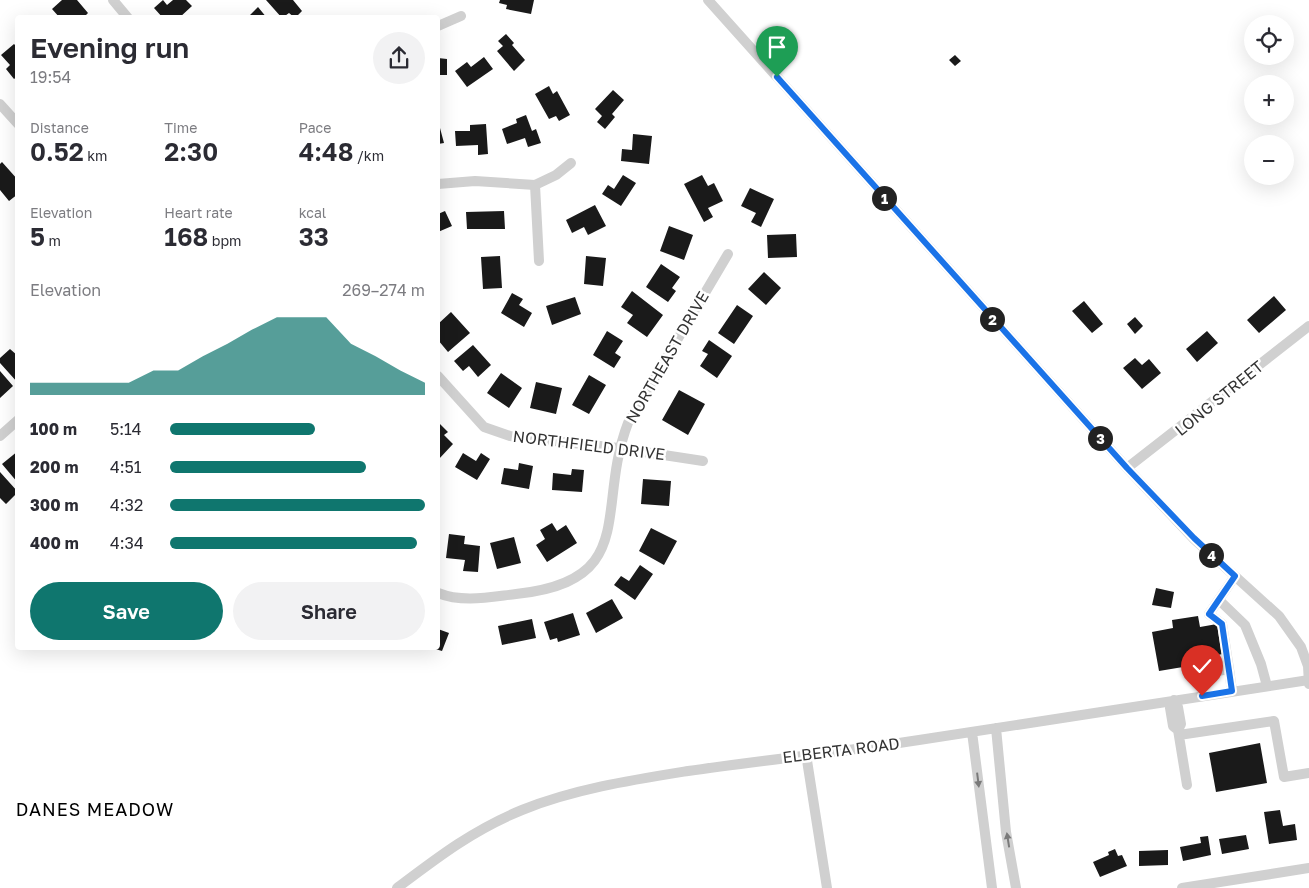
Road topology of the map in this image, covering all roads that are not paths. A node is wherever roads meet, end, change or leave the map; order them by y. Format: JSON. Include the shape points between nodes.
{"nodes":[{"id":1,"x":708,"y":0,"type":"edge"},
{"id":2,"x":119,"y":2,"type":"edge"},
{"id":3,"x":126,"y":15,"type":"edge"},
{"id":4,"x":461,"y":16,"type":"dead end"},
{"id":5,"x":440,"y":25,"type":"edge"},
{"id":6,"x":0,"y":104,"type":"edge"},
{"id":7,"x":15,"y":121,"type":"edge"},
{"id":8,"x":571,"y":163,"type":"dead end"},
{"id":9,"x":440,"y":184,"type":"edge"},
{"id":10,"x":535,"y":185,"type":"junction"},
{"id":11,"x":728,"y":254,"type":"dead end"},
{"id":12,"x":539,"y":261,"type":"dead end"},
{"id":13,"x":1309,"y":326,"type":"edge"},
{"id":14,"x":440,"y":378,"type":"edge"},
{"id":15,"x":15,"y":423,"type":"edge"},
{"id":16,"x":0,"y":436,"type":"edge"},
{"id":17,"x":618,"y":448,"type":"junction"},
{"id":18,"x":703,"y":461,"type":"dead end"},
{"id":19,"x":1127,"y":468,"type":"junction"},
{"id":20,"x":1235,"y":576,"type":"junction"},
{"id":21,"x":440,"y":594,"type":"edge"},
{"id":22,"x":1219,"y":600,"type":"junction"},
{"id":23,"x":1229,"y":669,"type":"junction"},
{"id":24,"x":1194,"y":675,"type":"dead end"},
{"id":25,"x":1309,"y":680,"type":"edge"},
{"id":26,"x":1309,"y":684,"type":"edge"},
{"id":27,"x":1267,"y":686,"type":"junction"},
{"id":28,"x":1232,"y":691,"type":"junction"},
{"id":29,"x":1174,"y":702,"type":"junction"},
{"id":30,"x":996,"y":728,"type":"junction"},
{"id":31,"x":972,"y":732,"type":"junction"},
{"id":32,"x":1179,"y":732,"type":"junction"},
{"id":33,"x":806,"y":754,"type":"junction"},
{"id":34,"x":1309,"y":773,"type":"edge"},
{"id":35,"x":1187,"y":785,"type":"dead end"},
{"id":36,"x":1309,"y":868,"type":"edge"},
{"id":37,"x":397,"y":888,"type":"edge"},
{"id":38,"x":827,"y":888,"type":"edge"},
{"id":39,"x":992,"y":888,"type":"edge"},
{"id":40,"x":1016,"y":888,"type":"edge"},
{"id":41,"x":1182,"y":888,"type":"edge"}],
"edges":[{"from":1,"to":19,"type":"street"},
{"from":2,"to":3,"type":"street"},
{"from":4,"to":5,"type":"street"},
{"from":6,"to":7,"type":"street"},
{"from":8,"to":10,"type":"street"},
{"from":9,"to":10,"type":"street","via":[[475,181]]},
{"from":10,"to":12,"type":"street"},
{"from":11,"to":17,"type":"street","name":"NORTHEAST DRIVE","via":[[638,404]]},
{"from":13,"to":19,"type":"street","name":"LONG STREET"},
{"from":14,"to":17,"type":"street","name":"NORTHFIELD DRIVE","via":[[484,427],[510,436]]},
{"from":15,"to":16,"type":"street"},
{"from":17,"to":18,"type":"street","name":"NORTHFIELD DRIVE"},
{"from":17,"to":21,"type":"street","name":"NORTHEAST DRIVE","via":[[608,535],[598,558],[582,576],[540,592],[466,600]]},
{"from":19,"to":20,"type":"street"},
{"from":20,"to":22,"type":"street"},
{"from":20,"to":25,"type":"street","via":[[1292,632],[1308,666]]},
{"from":22,"to":23,"type":"street","via":[[1209,614],[1222,624]]},
{"from":22,"to":27,"type":"street","via":[[1245,625],[1262,664]]},
{"from":23,"to":24,"type":"street"},
{"from":23,"to":28,"type":"street"},
{"from":25,"to":26,"type":"street"},
{"from":25,"to":27,"type":"street","name":"ELBERTA ROAD"},
{"from":27,"to":28,"type":"street","name":"ELBERTA ROAD"},
{"from":28,"to":29,"type":"street","name":"ELBERTA ROAD"},
{"from":29,"to":30,"type":"street","name":"ELBERTA ROAD"},
{"from":29,"to":32,"type":"street","via":[[1170,708],[1173,726]]},
{"from":30,"to":31,"type":"street","name":"ELBERTA ROAD"},
{"from":40,"to":30,"type":"street","one_way":true,"via":[[1006,832]]},
{"from":31,"to":33,"type":"street","name":"ELBERTA ROAD"},
{"from":31,"to":39,"type":"street","one_way":true},
{"from":32,"to":34,"type":"street","via":[[1274,721],[1284,777]]},
{"from":32,"to":35,"type":"street"},
{"from":33,"to":37,"type":"street","name":"ELBERTA ROAD","via":[[633,780],[544,802],[463,839]]},
{"from":33,"to":38,"type":"street"},
{"from":36,"to":41,"type":"street"}]}
